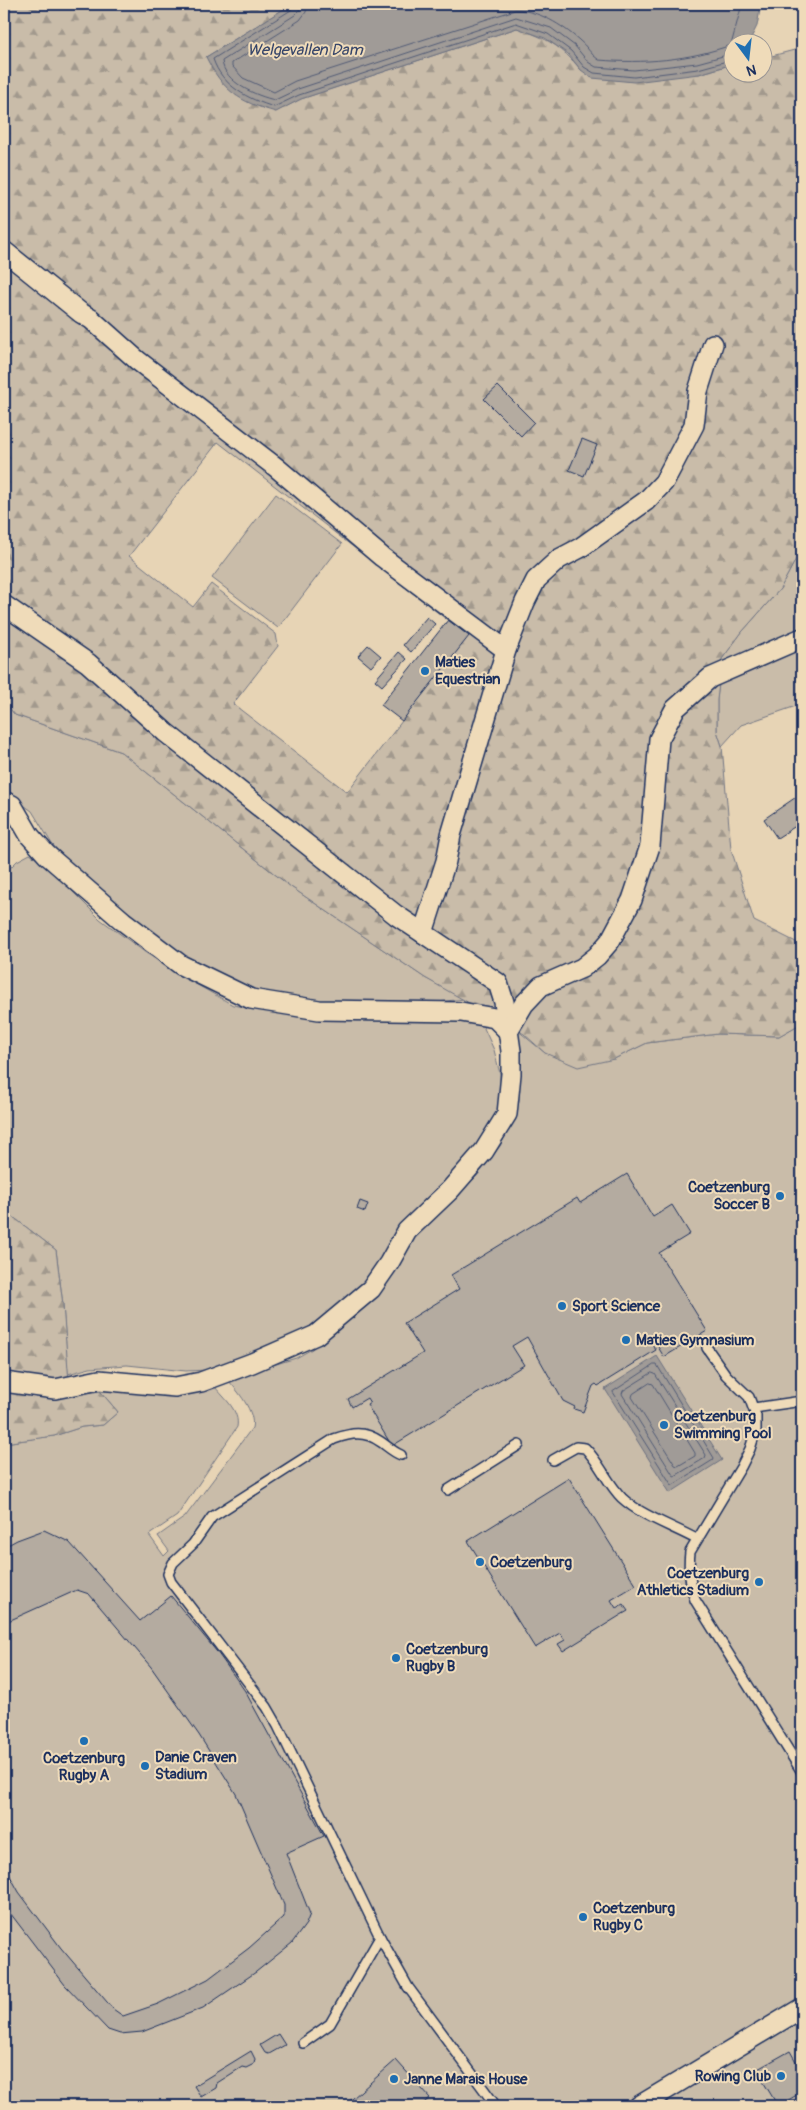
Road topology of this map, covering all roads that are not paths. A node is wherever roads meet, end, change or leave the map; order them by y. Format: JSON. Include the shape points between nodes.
{"nodes":[{"id":1,"x":4,"y":251,"type":"edge"},
{"id":2,"x":713,"y":344,"type":"dead end"},
{"id":3,"x":4,"y":605,"type":"edge"},
{"id":4,"x":802,"y":638,"type":"edge"},
{"id":5,"x":506,"y":650,"type":"junction"},
{"id":6,"x":4,"y":801,"type":"edge"},
{"id":7,"x":424,"y":933,"type":"junction"},
{"id":8,"x":508,"y":1031,"type":"junction"},
{"id":9,"x":707,"y":1348,"type":"dead end"},
{"id":10,"x":4,"y":1382,"type":"edge"},
{"id":11,"x":802,"y":1401,"type":"edge"},
{"id":12,"x":754,"y":1408,"type":"junction"},
{"id":13,"x":520,"y":1445,"type":"dead end"},
{"id":14,"x":401,"y":1455,"type":"dead end"},
{"id":15,"x":553,"y":1460,"type":"dead end"},
{"id":16,"x":448,"y":1490,"type":"dead end"},
{"id":17,"x":696,"y":1538,"type":"junction"},
{"id":18,"x":802,"y":1772,"type":"edge"},
{"id":19,"x":380,"y":1937,"type":"junction"},
{"id":20,"x":802,"y":2008,"type":"edge"},
{"id":21,"x":303,"y":2043,"type":"dead end"},
{"id":22,"x":496,"y":2106,"type":"edge"},
{"id":23,"x":639,"y":2106,"type":"edge"}],
"edges":[{"from":1,"to":5,"type":"street","via":[[91,319],[136,360],[277,468],[382,556]]},
{"from":2,"to":5,"type":"street","via":[[698,392],[694,425],[664,482],[646,501],[559,559],[536,580]]},
{"from":3,"to":7,"type":"street","via":[[88,663],[165,732],[396,915]]},
{"from":4,"to":8,"type":"street","via":[[710,678],[675,709],[659,739],[650,846],[632,900],[610,941],[597,956],[582,968],[541,986],[524,1004]]},
{"from":5,"to":7,"type":"street"},
{"from":6,"to":8,"type":"street","via":[[12,805],[30,836],[46,855],[123,921],[181,965],[252,999],[319,1010],[460,1012],[495,1018]]},
{"from":7,"to":8,"type":"street","via":[[498,983]]},
{"from":8,"to":10,"type":"street","via":[[511,1074],[507,1114],[484,1151],[450,1190],[407,1231],[371,1289],[316,1335],[201,1382],[174,1387],[99,1380],[55,1389]]},
{"from":9,"to":12,"type":"lane","via":[[726,1375],[749,1397]]},
{"from":11,"to":12,"type":"lane"},
{"from":12,"to":17,"type":"lane","via":[[756,1430],[750,1449]]},
{"from":13,"to":16,"type":"lane"},
{"from":14,"to":19,"type":"lane","via":[[368,1436],[350,1433],[334,1439],[212,1517],[194,1544],[173,1563],[168,1574],[278,1726]]},
{"from":15,"to":17,"type":"lane","via":[[576,1448],[585,1448],[621,1497],[632,1506]]},
{"from":17,"to":18,"type":"lane","via":[[688,1568],[695,1600]]},
{"from":19,"to":21,"type":"lane","via":[[330,2024]]},
{"from":19,"to":22,"type":"lane","via":[[408,1987]]},
{"from":20,"to":23,"type":"street"}]}
